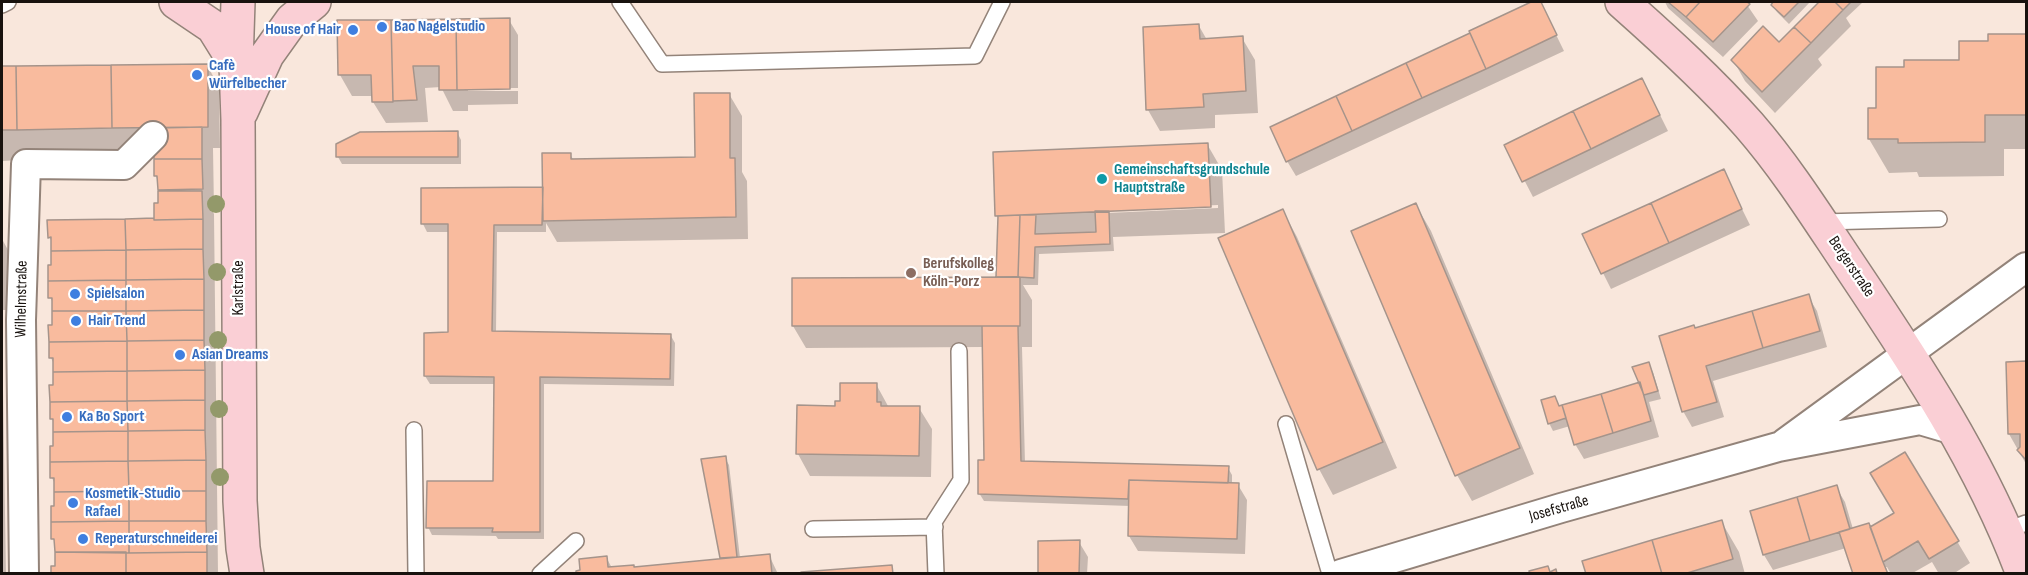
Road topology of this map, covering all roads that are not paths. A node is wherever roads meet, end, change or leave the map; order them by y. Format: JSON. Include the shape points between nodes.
{"nodes":[{"id":1,"x":8,"y":2,"type":"edge"},
{"id":2,"x":176,"y":2,"type":"edge"},
{"id":3,"x":238,"y":2,"type":"edge"},
{"id":4,"x":314,"y":2,"type":"edge"},
{"id":5,"x":620,"y":2,"type":"edge"},
{"id":6,"x":1002,"y":2,"type":"edge"},
{"id":7,"x":1622,"y":2,"type":"edge"},
{"id":8,"x":2,"y":5,"type":"edge"},
{"id":9,"x":236,"y":64,"type":"junction"},
{"id":10,"x":238,"y":120,"type":"junction"},
{"id":11,"x":153,"y":136,"type":"dead end"},
{"id":12,"x":1939,"y":219,"type":"dead end"},
{"id":13,"x":1820,"y":222,"type":"junction"},
{"id":14,"x":2026,"y":267,"type":"edge"},
{"id":15,"x":11,"y":320,"type":"edge"},
{"id":16,"x":959,"y":351,"type":"dead end"},
{"id":17,"x":1908,"y":352,"type":"junction"},
{"id":18,"x":1286,"y":424,"type":"dead end"},
{"id":19,"x":414,"y":430,"type":"dead end"},
{"id":20,"x":1954,"y":430,"type":"junction"},
{"id":21,"x":1778,"y":447,"type":"junction"},
{"id":22,"x":2017,"y":526,"type":"edge"},
{"id":23,"x":935,"y":527,"type":"junction"},
{"id":24,"x":813,"y":529,"type":"dead end"},
{"id":25,"x":576,"y":541,"type":"dead end"},
{"id":26,"x":24,"y":573,"type":"edge"},
{"id":27,"x":247,"y":573,"type":"edge"},
{"id":28,"x":416,"y":573,"type":"edge"},
{"id":29,"x":540,"y":573,"type":"edge"},
{"id":30,"x":936,"y":573,"type":"edge"},
{"id":31,"x":1330,"y":573,"type":"edge"},
{"id":32,"x":1341,"y":573,"type":"edge"},
{"id":33,"x":2023,"y":573,"type":"edge"}],
"edges":[{"from":1,"to":8,"type":"lane"},
{"from":2,"to":9,"type":"street","via":[[213,27]]},
{"from":3,"to":9,"type":"street","name":"Karlstraße"},
{"from":4,"to":10,"type":"street","via":[[292,20],[267,56]]},
{"from":5,"to":6,"type":"lane","via":[[662,64],[975,56]]},
{"from":7,"to":13,"type":"street","name":"Bergerstraße","via":[[1750,126]]},
{"from":9,"to":10,"type":"street","name":"Karlstraße"},
{"from":10,"to":27,"type":"street","name":"Karlstraße","via":[[240,501]]},
{"from":11,"to":15,"type":"street","name":"Wilhelmstraße","via":[[124,165],[26,164]]},
{"from":12,"to":13,"type":"lane"},
{"from":13,"to":17,"type":"street","name":"Bergerstraße"},
{"from":14,"to":17,"type":"street","name":"Josefstraße"},
{"from":15,"to":26,"type":"street","name":"Wilhelmstraße"},
{"from":16,"to":23,"type":"lane","via":[[962,480],[934,522]]},
{"from":17,"to":20,"type":"street","name":"Bergerstraße"},
{"from":17,"to":21,"type":"street","name":"Josefstraße"},
{"from":18,"to":31,"type":"lane"},
{"from":19,"to":28,"type":"lane"},
{"from":20,"to":21,"type":"street","name":"Josefstraße","via":[[1920,420]]},
{"from":20,"to":22,"type":"street","name":"Bergerstraße"},
{"from":21,"to":32,"type":"street","name":"Josefstraße"},
{"from":22,"to":33,"type":"street","name":"Bergerstraße"},
{"from":23,"to":24,"type":"lane"},
{"from":23,"to":30,"type":"lane"},
{"from":25,"to":29,"type":"lane"}]}
